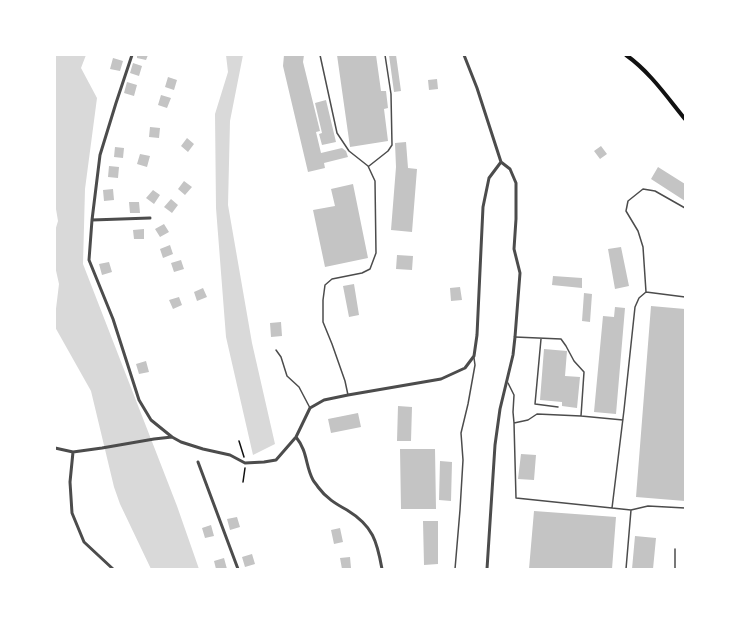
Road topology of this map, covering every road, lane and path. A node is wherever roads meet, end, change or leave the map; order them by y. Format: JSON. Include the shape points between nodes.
{"nodes":[{"id":1,"x":132,"y":55,"type":"edge"},
{"id":2,"x":320,"y":55,"type":"edge"},
{"id":3,"x":385,"y":55,"type":"edge"},
{"id":4,"x":464,"y":55,"type":"edge"},
{"id":5,"x":626,"y":55,"type":"edge"},
{"id":6,"x":685,"y":119,"type":"edge"},
{"id":7,"x":501,"y":162,"type":"junction"},
{"id":8,"x":368,"y":166,"type":"junction"},
{"id":9,"x":685,"y":208,"type":"edge"},
{"id":10,"x":150,"y":218,"type":"dead end"},
{"id":11,"x":92,"y":220,"type":"junction"},
{"id":12,"x":646,"y":292,"type":"junction"},
{"id":13,"x":685,"y":297,"type":"edge"},
{"id":14,"x":515,"y":337,"type":"junction"},
{"id":15,"x":541,"y":339,"type":"junction"},
{"id":16,"x":276,"y":350,"type":"dead end"},
{"id":17,"x":474,"y":356,"type":"junction"},
{"id":18,"x":507,"y":381,"type":"junction"},
{"id":19,"x":348,"y":395,"type":"junction"},
{"id":20,"x":558,"y":407,"type":"dead end"},
{"id":21,"x":310,"y":408,"type":"junction"},
{"id":22,"x":581,"y":416,"type":"junction"},
{"id":23,"x":623,"y":420,"type":"junction"},
{"id":24,"x":514,"y":423,"type":"junction"},
{"id":25,"x":172,"y":437,"type":"junction"},
{"id":26,"x":296,"y":437,"type":"junction"},
{"id":27,"x":55,"y":448,"type":"edge"},
{"id":28,"x":73,"y":452,"type":"junction"},
{"id":29,"x":198,"y":462,"type":"dead end"},
{"id":30,"x":612,"y":508,"type":"junction"},
{"id":31,"x":685,"y":508,"type":"edge"},
{"id":32,"x":631,"y":510,"type":"junction"},
{"id":33,"x":675,"y":549,"type":"dead end"},
{"id":34,"x":113,"y":569,"type":"edge"},
{"id":35,"x":238,"y":569,"type":"edge"},
{"id":36,"x":382,"y":569,"type":"edge"},
{"id":37,"x":455,"y":569,"type":"edge"},
{"id":38,"x":487,"y":569,"type":"edge"},
{"id":39,"x":626,"y":569,"type":"edge"},
{"id":40,"x":674,"y":569,"type":"edge"}],
"edges":[{"from":1,"to":11,"type":"street","via":[[100,155]]},
{"from":2,"to":8,"type":"lane","via":[[337,133],[349,151]]},
{"from":3,"to":8,"type":"lane","via":[[391,94],[392,145],[388,152]]},
{"from":4,"to":7,"type":"street"},
{"from":5,"to":6,"type":"main road","via":[[652,78]]},
{"from":7,"to":14,"type":"street","via":[[510,170],[516,183],[514,249],[520,273]]},
{"from":7,"to":17,"type":"street","via":[[489,178],[484,207]]},
{"from":8,"to":19,"type":"lane","via":[[375,180],[376,253],[370,269],[332,279],[326,285],[323,300],[323,322]]},
{"from":9,"to":12,"type":"lane","via":[[655,191],[643,189],[628,201],[626,211],[638,230],[643,247]]},
{"from":10,"to":11,"type":"street"},
{"from":11,"to":25,"type":"street","via":[[89,260],[113,319],[139,400],[152,420]]},
{"from":12,"to":13,"type":"lane"},
{"from":12,"to":23,"type":"lane","via":[[639,298],[635,307]]},
{"from":14,"to":15,"type":"lane"},
{"from":14,"to":18,"type":"street"},
{"from":15,"to":20,"type":"lane","via":[[535,404]]},
{"from":15,"to":22,"type":"lane","via":[[561,340],[584,372]]},
{"from":16,"to":21,"type":"lane","via":[[287,376],[299,387]]},
{"from":17,"to":19,"type":"street","via":[[465,368],[441,379]]},
{"from":17,"to":37,"type":"lane","via":[[474,371],[461,433],[462,467]]},
{"from":18,"to":24,"type":"lane","via":[[514,396]]},
{"from":18,"to":38,"type":"street","via":[[495,445]]},
{"from":19,"to":21,"type":"street","via":[[324,400]]},
{"from":21,"to":26,"type":"street"},
{"from":22,"to":23,"type":"lane"},
{"from":22,"to":24,"type":"lane","via":[[537,414],[528,420]]},
{"from":23,"to":30,"type":"lane"},
{"from":24,"to":30,"type":"lane","via":[[516,498]]},
{"from":25,"to":26,"type":"street","via":[[203,449],[230,455],[245,463],[276,460]]},
{"from":25,"to":28,"type":"street"},
{"from":26,"to":36,"type":"street","via":[[305,452],[312,479],[320,490],[327,498],[351,512],[374,536]]},
{"from":27,"to":28,"type":"street"},
{"from":28,"to":34,"type":"street","via":[[70,482],[72,513],[84,542]]},
{"from":29,"to":35,"type":"street"},
{"from":30,"to":32,"type":"lane"},
{"from":31,"to":32,"type":"lane","via":[[648,506]]},
{"from":32,"to":39,"type":"lane"},
{"from":33,"to":40,"type":"lane"}]}
